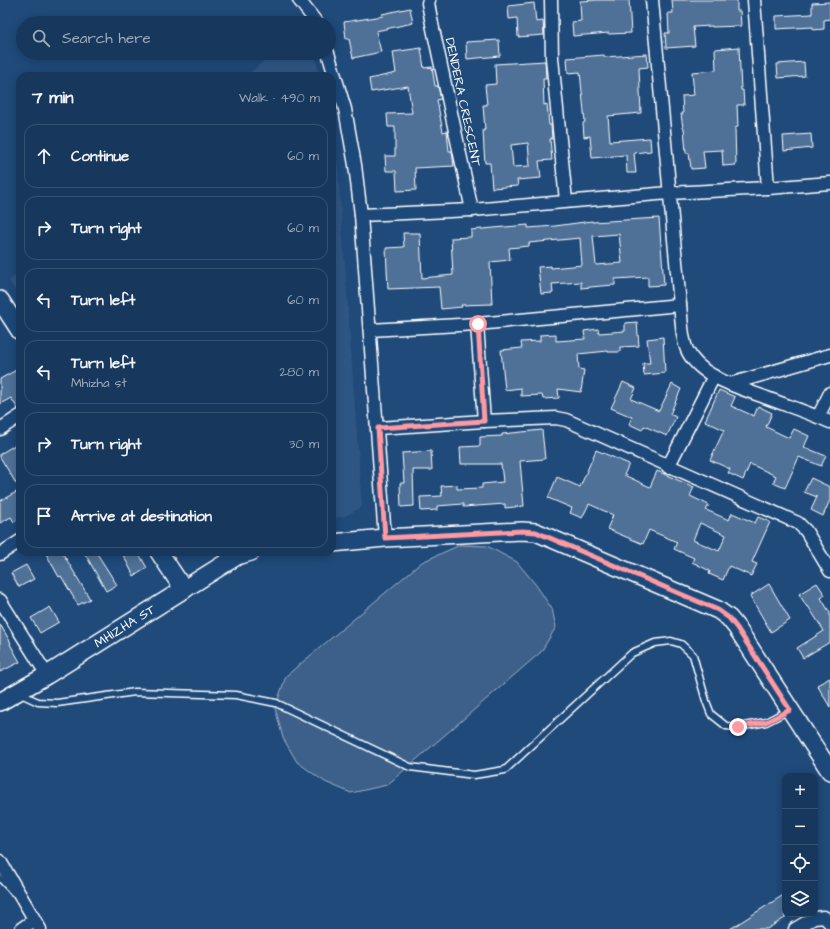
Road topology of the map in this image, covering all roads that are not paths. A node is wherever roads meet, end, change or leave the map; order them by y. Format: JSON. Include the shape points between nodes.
{"nodes":[{"id":1,"x":299,"y":0,"type":"edge"},
{"id":2,"x":429,"y":0,"type":"edge"},
{"id":3,"x":552,"y":0,"type":"edge"},
{"id":4,"x":652,"y":0,"type":"edge"},
{"id":5,"x":754,"y":0,"type":"edge"},
{"id":6,"x":312,"y":16,"type":"edge"},
{"id":7,"x":330,"y":60,"type":"edge"},
{"id":8,"x":334,"y":72,"type":"edge"},
{"id":9,"x":336,"y":79,"type":"edge"},
{"id":10,"x":830,"y":183,"type":"edge"},
{"id":11,"x":768,"y":188,"type":"junction"},
{"id":12,"x":669,"y":193,"type":"junction"},
{"id":13,"x":566,"y":201,"type":"junction"},
{"id":14,"x":472,"y":210,"type":"junction"},
{"id":15,"x":361,"y":215,"type":"junction"},
{"id":16,"x":0,"y":300,"type":"edge"},
{"id":17,"x":680,"y":305,"type":"junction"},
{"id":18,"x":478,"y":324,"type":"junction"},
{"id":19,"x":16,"y":325,"type":"edge"},
{"id":20,"x":370,"y":330,"type":"junction"},
{"id":21,"x":830,"y":355,"type":"edge"},
{"id":22,"x":714,"y":376,"type":"junction"},
{"id":23,"x":730,"y":384,"type":"junction"},
{"id":24,"x":830,"y":394,"type":"edge"},
{"id":25,"x":818,"y":417,"type":"junction"},
{"id":26,"x":16,"y":419,"type":"edge"},
{"id":27,"x":484,"y":421,"type":"junction"},
{"id":28,"x":830,"y":422,"type":"edge"},
{"id":29,"x":378,"y":428,"type":"junction"},
{"id":30,"x":0,"y":429,"type":"edge"},
{"id":31,"x":668,"y":467,"type":"junction"},
{"id":32,"x":385,"y":538,"type":"junction"},
{"id":33,"x":336,"y":543,"type":"edge"},
{"id":34,"x":16,"y":544,"type":"edge"},
{"id":35,"x":0,"y":554,"type":"edge"},
{"id":36,"x":162,"y":556,"type":"edge"},
{"id":37,"x":238,"y":556,"type":"edge"},
{"id":38,"x":830,"y":571,"type":"edge"},
{"id":39,"x":184,"y":590,"type":"junction"},
{"id":40,"x":0,"y":600,"type":"edge"},
{"id":41,"x":47,"y":675,"type":"junction"},
{"id":42,"x":17,"y":692,"type":"junction"},
{"id":43,"x":0,"y":702,"type":"edge"},
{"id":44,"x":790,"y":710,"type":"junction"},
{"id":45,"x":830,"y":771,"type":"edge"},
{"id":46,"x":0,"y":861,"type":"edge"},
{"id":47,"x":0,"y":878,"type":"edge"},
{"id":48,"x":34,"y":919,"type":"edge"},
{"id":49,"x":830,"y":923,"type":"edge"},
{"id":50,"x":21,"y":929,"type":"edge"},
{"id":51,"x":795,"y":929,"type":"edge"}],
"edges":[{"from":1,"to":6,"type":"street"},
{"from":2,"to":14,"type":"street","name":"DENDERA CRESCENT"},
{"from":3,"to":13,"type":"street","via":[[552,58]]},
{"from":4,"to":12,"type":"street"},
{"from":5,"to":11,"type":"street"},
{"from":7,"to":8,"type":"street"},
{"from":9,"to":15,"type":"street","via":[[345,109]]},
{"from":10,"to":11,"type":"street"},
{"from":11,"to":12,"type":"street"},
{"from":12,"to":13,"type":"street"},
{"from":12,"to":17,"type":"street"},
{"from":13,"to":14,"type":"street"},
{"from":14,"to":15,"type":"street"},
{"from":15,"to":20,"type":"street"},
{"from":16,"to":19,"type":"street"},
{"from":17,"to":18,"type":"street"},
{"from":17,"to":22,"type":"street","via":[[684,342],[688,351],[696,363]]},
{"from":18,"to":20,"type":"street"},
{"from":18,"to":27,"type":"street"},
{"from":20,"to":29,"type":"street"},
{"from":21,"to":23,"type":"street"},
{"from":22,"to":23,"type":"street"},
{"from":22,"to":31,"type":"street"},
{"from":23,"to":25,"type":"street"},
{"from":24,"to":25,"type":"street"},
{"from":25,"to":28,"type":"street"},
{"from":26,"to":30,"type":"street"},
{"from":27,"to":29,"type":"street"},
{"from":27,"to":31,"type":"street","via":[[556,418],[566,420]]},
{"from":29,"to":32,"type":"street"},
{"from":31,"to":38,"type":"street","via":[[798,523],[806,531]]},
{"from":32,"to":33,"type":"street"},
{"from":32,"to":44,"type":"street","via":[[522,531],[544,534],[718,610],[737,628]]},
{"from":34,"to":35,"type":"street"},
{"from":36,"to":39,"type":"street"},
{"from":37,"to":39,"type":"street","name":"MHIZHA ST"},
{"from":39,"to":41,"type":"street","name":"MHIZHA ST"},
{"from":40,"to":41,"type":"street"},
{"from":41,"to":42,"type":"street","name":"MHIZHA ST"},
{"from":42,"to":43,"type":"street","name":"MHIZHA ST"},
{"from":42,"to":44,"type":"lane","via":[[38,702],[57,703],[135,692],[236,695],[276,703],[410,767],[474,775],[505,770],[632,653],[655,643],[671,641],[681,644],[693,655],[711,714],[726,726],[738,727],[766,722]]},
{"from":44,"to":45,"type":"street"},
{"from":46,"to":48,"type":"street"},
{"from":47,"to":48,"type":"lane"},
{"from":48,"to":50,"type":"street"},
{"from":49,"to":51,"type":"street","via":[[824,917],[814,918]]}]}
